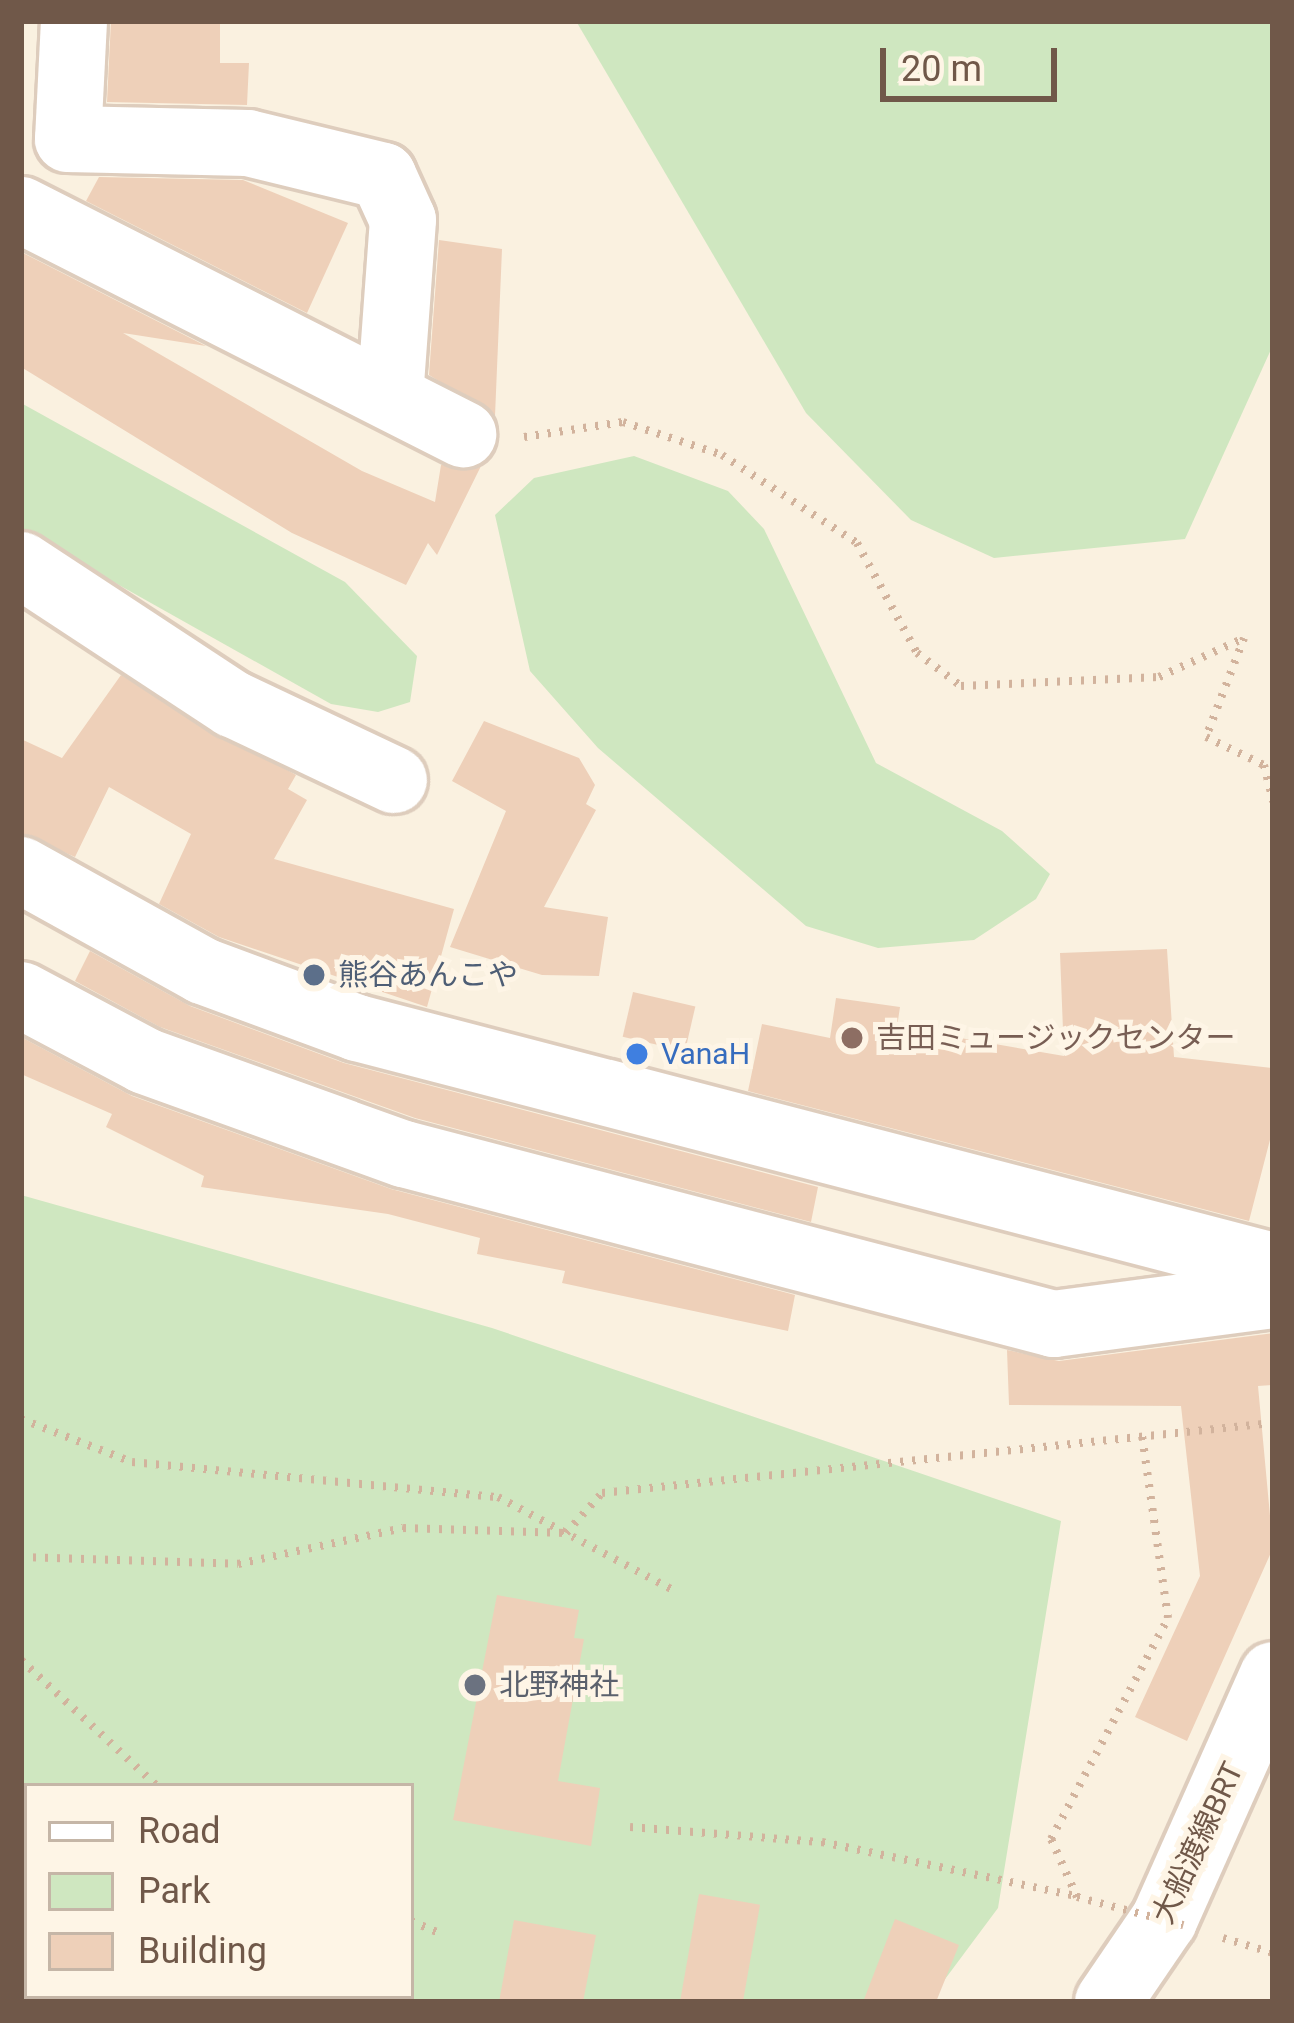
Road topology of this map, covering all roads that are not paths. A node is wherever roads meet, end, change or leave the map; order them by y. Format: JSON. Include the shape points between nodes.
{"nodes":[{"id":1,"x":74,"y":21,"type":"edge"},
{"id":2,"x":68,"y":139,"type":"junction"},
{"id":3,"x":40,"y":219,"type":"edge"},
{"id":4,"x":390,"y":397,"type":"junction"},
{"id":5,"x":463,"y":434,"type":"road end"},
{"id":6,"x":21,"y":566,"type":"edge"},
{"id":7,"x":394,"y":780,"type":"dead end"},
{"id":8,"x":21,"y":870,"type":"edge"},
{"id":9,"x":21,"y":995,"type":"edge"},
{"id":10,"x":1273,"y":1266,"type":"edge"},
{"id":11,"x":1273,"y":1295,"type":"edge"},
{"id":12,"x":1273,"y":1676,"type":"edge"},
{"id":13,"x":1108,"y":2002,"type":"edge"}],
"edges":[{"from":1,"to":2,"type":"street"},
{"from":2,"to":3,"type":"street"},
{"from":2,"to":4,"type":"street","via":[[248,143],[382,176],[403,220]]},
{"from":3,"to":4,"type":"street"},
{"from":4,"to":5,"type":"street"},
{"from":6,"to":7,"type":"street","via":[[233,704]]},
{"from":8,"to":10,"type":"street","via":[[203,970],[357,1028]]},
{"from":9,"to":11,"type":"street","via":[[145,1060],[404,1154],[1054,1324]]},
{"from":12,"to":13,"type":"street","name":"大船渡線BRT","via":[[1165,1920]]}]}
